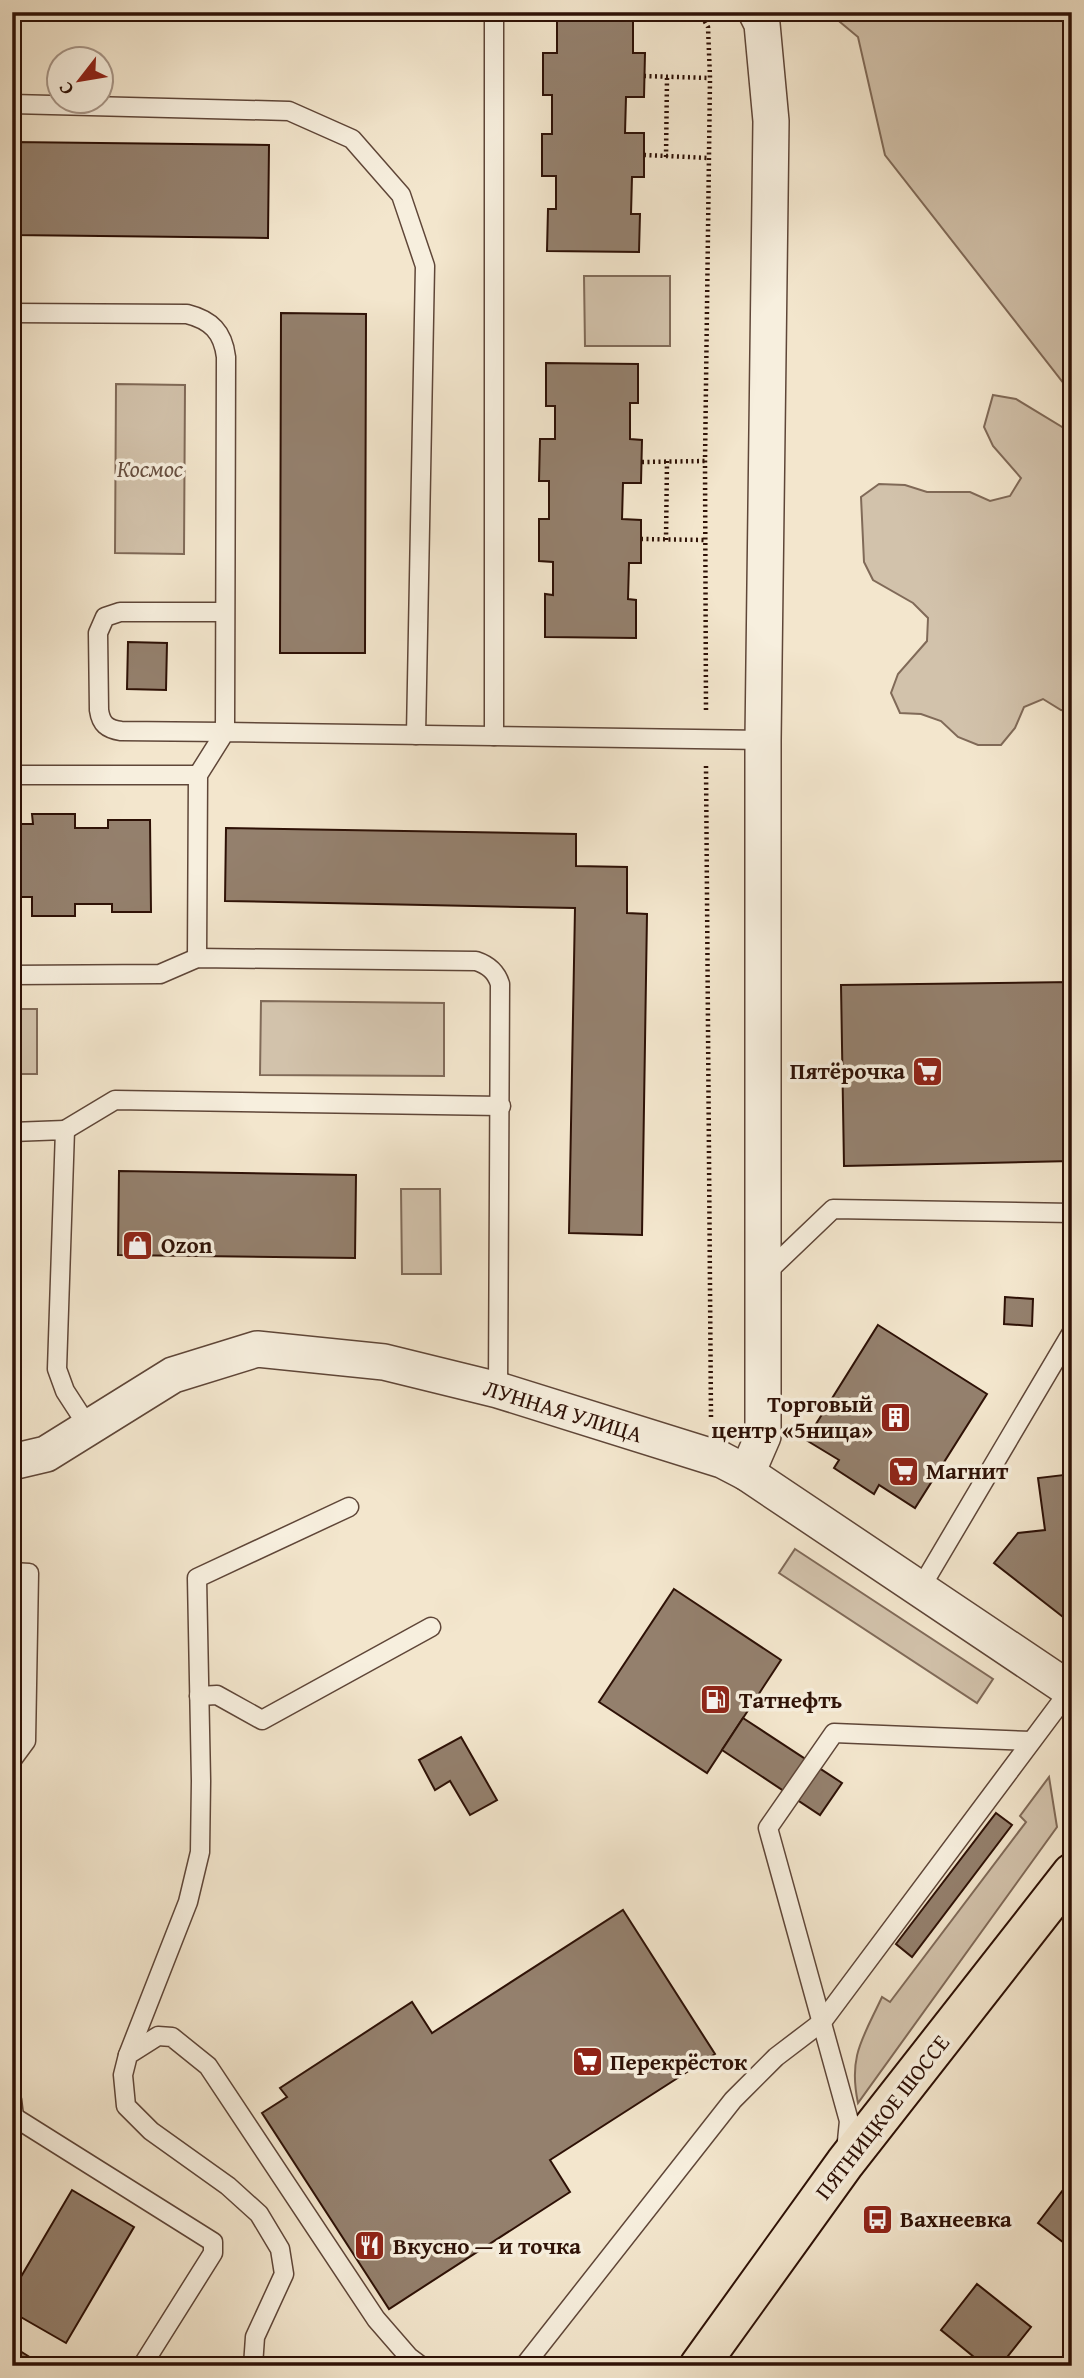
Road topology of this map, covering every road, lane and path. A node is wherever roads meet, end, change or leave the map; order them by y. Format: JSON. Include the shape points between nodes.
{"nodes":[{"id":1,"x":494,"y":12,"type":"edge"},
{"id":2,"x":756,"y":12,"type":"edge"},
{"id":3,"x":644,"y":76,"type":"dead end"},
{"id":4,"x":667,"y":78,"type":"junction"},
{"id":5,"x":710,"y":78,"type":"dead end"},
{"id":6,"x":12,"y":104,"type":"edge"},
{"id":7,"x":644,"y":155,"type":"dead end"},
{"id":8,"x":666,"y":157,"type":"junction"},
{"id":9,"x":709,"y":159,"type":"dead end"},
{"id":10,"x":12,"y":313,"type":"edge"},
{"id":11,"x":642,"y":461,"type":"dead end"},
{"id":12,"x":667,"y":461,"type":"junction"},
{"id":13,"x":705,"y":461,"type":"dead end"},
{"id":14,"x":641,"y":540,"type":"dead end"},
{"id":15,"x":666,"y":540,"type":"junction"},
{"id":16,"x":705,"y":540,"type":"dead end"},
{"id":17,"x":225,"y":612,"type":"junction"},
{"id":18,"x":225,"y":732,"type":"junction"},
{"id":19,"x":415,"y":735,"type":"junction"},
{"id":20,"x":494,"y":736,"type":"junction"},
{"id":21,"x":762,"y":740,"type":"junction"},
{"id":22,"x":12,"y":775,"type":"edge"},
{"id":23,"x":198,"y":775,"type":"junction"},
{"id":24,"x":197,"y":958,"type":"junction"},
{"id":25,"x":12,"y":975,"type":"edge"},
{"id":26,"x":501,"y":1106,"type":"junction"},
{"id":27,"x":65,"y":1130,"type":"junction"},
{"id":28,"x":12,"y":1132,"type":"edge"},
{"id":29,"x":1072,"y":1213,"type":"edge"},
{"id":30,"x":765,"y":1274,"type":"junction"},
{"id":31,"x":1072,"y":1332,"type":"edge"},
{"id":32,"x":498,"y":1390,"type":"junction"},
{"id":33,"x":89,"y":1428,"type":"junction"},
{"id":34,"x":12,"y":1462,"type":"edge"},
{"id":35,"x":747,"y":1472,"type":"junction"},
{"id":36,"x":349,"y":1507,"type":"dead end"},
{"id":37,"x":12,"y":1572,"type":"edge"},
{"id":38,"x":920,"y":1589,"type":"junction"},
{"id":39,"x":432,"y":1627,"type":"dead end"},
{"id":40,"x":1071,"y":1690,"type":"edge"},
{"id":41,"x":199,"y":1696,"type":"junction"},
{"id":42,"x":1031,"y":1741,"type":"junction"},
{"id":43,"x":12,"y":1760,"type":"edge"},
{"id":44,"x":1072,"y":1873,"type":"edge"},
{"id":45,"x":822,"y":2022,"type":"junction"},
{"id":46,"x":128,"y":2055,"type":"junction"},
{"id":47,"x":13,"y":2113,"type":"edge"},
{"id":48,"x":845,"y":2163,"type":"junction"},
{"id":49,"x":142,"y":2366,"type":"edge"},
{"id":50,"x":253,"y":2366,"type":"edge"},
{"id":51,"x":421,"y":2366,"type":"edge"},
{"id":52,"x":524,"y":2366,"type":"edge"},
{"id":53,"x":699,"y":2366,"type":"edge"}],
"edges":[{"from":1,"to":20,"type":"lane"},
{"from":2,"to":21,"type":"street","via":[[762,24],[771,121]]},
{"from":3,"to":4,"type":"path"},
{"from":4,"to":5,"type":"path"},
{"from":4,"to":8,"type":"path"},
{"from":6,"to":19,"type":"lane","via":[[289,111],[352,139],[401,195],[425,267]]},
{"from":7,"to":8,"type":"path"},
{"from":8,"to":9,"type":"path"},
{"from":10,"to":17,"type":"lane","via":[[187,314],[215,326],[226,357]]},
{"from":11,"to":12,"type":"path"},
{"from":12,"to":13,"type":"path"},
{"from":12,"to":15,"type":"path"},
{"from":14,"to":15,"type":"path"},
{"from":15,"to":16,"type":"path"},
{"from":17,"to":18,"type":"lane"},
{"from":17,"to":18,"type":"lane","via":[[120,612],[105,617],[98,633],[99,710],[105,726],[121,731]]},
{"from":18,"to":19,"type":"lane"},
{"from":18,"to":23,"type":"lane"},
{"from":19,"to":20,"type":"lane"},
{"from":20,"to":21,"type":"lane"},
{"from":21,"to":30,"type":"street"},
{"from":22,"to":23,"type":"lane"},
{"from":23,"to":24,"type":"lane"},
{"from":24,"to":25,"type":"lane","via":[[160,974]]},
{"from":24,"to":26,"type":"lane","via":[[484,963],[498,975],[500,984]]},
{"from":26,"to":27,"type":"lane","via":[[115,1100]]},
{"from":26,"to":32,"type":"lane"},
{"from":27,"to":28,"type":"lane"},
{"from":27,"to":33,"type":"lane","via":[[57,1369]]},
{"from":29,"to":30,"type":"lane","via":[[833,1209]]},
{"from":30,"to":35,"type":"street","via":[[764,1436]]},
{"from":31,"to":38,"type":"lane"},
{"from":32,"to":33,"type":"street","name":"ЛУННАЯ УЛИЦА","via":[[384,1362],[257,1349],[173,1375]]},
{"from":32,"to":35,"type":"street","name":"ЛУННАЯ УЛИЦА","via":[[722,1460]]},
{"from":33,"to":34,"type":"street","name":"ЛУННАЯ УЛИЦА","via":[[46,1454]]},
{"from":35,"to":38,"type":"street","name":"ЛУННАЯ УЛИЦА"},
{"from":36,"to":41,"type":"lane","via":[[197,1578]]},
{"from":37,"to":43,"type":"lane","via":[[29,1573],[26,1741]]},
{"from":38,"to":40,"type":"street","name":"ЛУННАЯ УЛИЦА"},
{"from":39,"to":41,"type":"lane","via":[[262,1720],[218,1695]]},
{"from":40,"to":42,"type":"lane"},
{"from":41,"to":46,"type":"lane","via":[[200,1852],[188,1902]]},
{"from":42,"to":45,"type":"lane"},
{"from":42,"to":45,"type":"lane","via":[[834,1732],[768,1828]]},
{"from":44,"to":48,"type":"main road","name":"ПЯТНИЦКОЕ ШОССЕ"},
{"from":45,"to":48,"type":"lane","via":[[849,2121]]},
{"from":45,"to":52,"type":"lane","via":[[776,2057],[733,2100]]},
{"from":46,"to":50,"type":"lane","via":[[123,2075],[126,2106],[150,2131],[260,2214],[280,2249],[284,2274],[255,2337]]},
{"from":46,"to":51,"type":"lane","via":[[158,2036],[172,2037],[208,2066],[376,2319]]},
{"from":47,"to":49,"type":"lane","via":[[213,2242],[213,2253]]},
{"from":48,"to":53,"type":"main road","name":"ПЯТНИЦКОЕ ШОССЕ"}]}
